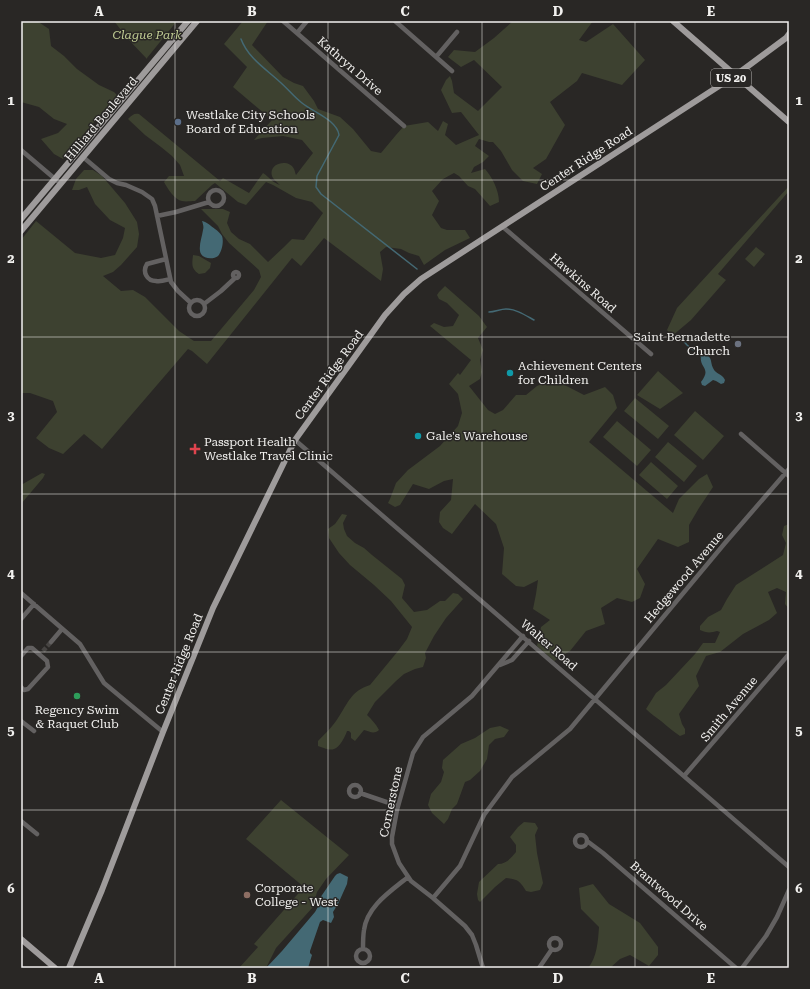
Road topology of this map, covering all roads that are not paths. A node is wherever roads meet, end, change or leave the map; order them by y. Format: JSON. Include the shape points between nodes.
{"nodes":[{"id":1,"x":188,"y":21,"type":"edge"},
{"id":2,"x":198,"y":21,"type":"edge"},
{"id":3,"x":283,"y":21,"type":"edge"},
{"id":4,"x":307,"y":21,"type":"edge"},
{"id":5,"x":395,"y":21,"type":"edge"},
{"id":6,"x":673,"y":21,"type":"edge"},
{"id":7,"x":457,"y":32,"type":"dead end"},
{"id":8,"x":297,"y":33,"type":"junction"},
{"id":9,"x":789,"y":34,"type":"edge"},
{"id":10,"x":436,"y":57,"type":"junction"},
{"id":11,"x":452,"y":71,"type":"dead end"},
{"id":12,"x":736,"y":75,"type":"junction"},
{"id":13,"x":789,"y":122,"type":"edge"},
{"id":14,"x":404,"y":126,"type":"dead end"},
{"id":15,"x":21,"y":150,"type":"edge"},
{"id":16,"x":83,"y":157,"type":"junction"},
{"id":17,"x":55,"y":179,"type":"junction"},
{"id":18,"x":61,"y":184,"type":"junction"},
{"id":19,"x":209,"y":202,"type":"dead end"},
{"id":20,"x":157,"y":216,"type":"junction"},
{"id":21,"x":21,"y":219,"type":"edge"},
{"id":22,"x":503,"y":227,"type":"junction"},
{"id":23,"x":21,"y":231,"type":"edge"},
{"id":24,"x":166,"y":259,"type":"junction"},
{"id":25,"x":235,"y":278,"type":"dead end"},
{"id":26,"x":170,"y":280,"type":"junction"},
{"id":27,"x":191,"y":303,"type":"junction"},
{"id":28,"x":204,"y":304,"type":"junction"},
{"id":29,"x":651,"y":354,"type":"dead end"},
{"id":30,"x":741,"y":434,"type":"dead end"},
{"id":31,"x":295,"y":440,"type":"junction"},
{"id":32,"x":789,"y":469,"type":"edge"},
{"id":33,"x":787,"y":474,"type":"edge"},
{"id":34,"x":21,"y":593,"type":"edge"},
{"id":35,"x":34,"y":604,"type":"junction"},
{"id":36,"x":21,"y":619,"type":"edge"},
{"id":37,"x":62,"y":629,"type":"junction"},
{"id":38,"x":523,"y":636,"type":"junction"},
{"id":39,"x":529,"y":641,"type":"junction"},
{"id":40,"x":51,"y":642,"type":"tunnel mouth"},
{"id":41,"x":789,"y":654,"type":"edge"},
{"id":42,"x":21,"y":656,"type":"edge"},
{"id":43,"x":498,"y":665,"type":"junction"},
{"id":44,"x":21,"y":687,"type":"edge"},
{"id":45,"x":595,"y":698,"type":"junction"},
{"id":46,"x":21,"y":720,"type":"edge"},
{"id":47,"x":34,"y":732,"type":"dead end"},
{"id":48,"x":163,"y":732,"type":"junction"},
{"id":49,"x":684,"y":776,"type":"junction"},
{"id":50,"x":360,"y":793,"type":"dead end"},
{"id":51,"x":398,"y":806,"type":"junction"},
{"id":52,"x":21,"y":821,"type":"edge"},
{"id":53,"x":37,"y":834,"type":"dead end"},
{"id":54,"x":587,"y":841,"type":"dead end"},
{"id":55,"x":789,"y":866,"type":"edge"},
{"id":56,"x":408,"y":877,"type":"junction"},
{"id":57,"x":789,"y":890,"type":"edge"},
{"id":58,"x":433,"y":898,"type":"junction"},
{"id":59,"x":21,"y":939,"type":"edge"},
{"id":60,"x":363,"y":949,"type":"dead end"},
{"id":61,"x":552,"y":950,"type":"dead end"},
{"id":62,"x":55,"y":968,"type":"edge"},
{"id":63,"x":69,"y":968,"type":"edge"},
{"id":64,"x":483,"y":968,"type":"edge"},
{"id":65,"x":539,"y":968,"type":"edge"},
{"id":66,"x":736,"y":968,"type":"edge"},
{"id":67,"x":742,"y":968,"type":"edge"}],
"edges":[{"from":1,"to":17,"type":"main road","name":"Hilliard Boulevard"},
{"from":2,"to":16,"type":"main road","name":"Hilliard Boulevard"},
{"from":3,"to":8,"type":"street","name":"Kathryn Drive"},
{"from":4,"to":8,"type":"street"},
{"from":5,"to":10,"type":"street"},
{"from":6,"to":12,"type":"main road"},
{"from":7,"to":10,"type":"street"},
{"from":8,"to":14,"type":"street","name":"Kathryn Drive"},
{"from":9,"to":12,"type":"main road","name":"Center Ridge Road","number":"US 20"},
{"from":10,"to":11,"type":"street"},
{"from":12,"to":13,"type":"main road"},
{"from":12,"to":22,"type":"main road","name":"Center Ridge Road","number":"US 20"},
{"from":15,"to":17,"type":"street"},
{"from":16,"to":18,"type":"main road","name":"Hilliard Boulevard"},
{"from":16,"to":20,"type":"street","via":[[109,179],[142,192],[152,199]]},
{"from":17,"to":18,"type":"street"},
{"from":17,"to":21,"type":"main road","name":"Hilliard Boulevard"},
{"from":18,"to":23,"type":"main road","name":"Hilliard Boulevard"},
{"from":19,"to":20,"type":"street"},
{"from":20,"to":24,"type":"street"},
{"from":22,"to":29,"type":"street","name":"Hawkins Road"},
{"from":22,"to":31,"type":"main road","name":"Center Ridge Road","number":"US 20","via":[[421,279],[397,302]]},
{"from":24,"to":26,"type":"street"},
{"from":24,"to":26,"type":"street","via":[[148,264],[145,272],[157,282]]},
{"from":25,"to":28,"type":"street"},
{"from":26,"to":27,"type":"street"},
{"from":27,"to":28,"type":"street","via":[[200,300]]},
{"from":27,"to":28,"type":"street","via":[[190,313],[198,316],[203,313]]},
{"from":30,"to":33,"type":"street"},
{"from":31,"to":38,"type":"street","name":"Walter Road"},
{"from":31,"to":48,"type":"main road","name":"Center Ridge Road","number":"US 20","via":[[213,608]]},
{"from":32,"to":33,"type":"street","name":"Hedgewood Avenue"},
{"from":33,"to":45,"type":"street","name":"Hedgewood Avenue","via":[[725,543]]},
{"from":34,"to":35,"type":"street"},
{"from":35,"to":36,"type":"street"},
{"from":35,"to":37,"type":"street"},
{"from":37,"to":40,"type":"street"},
{"from":37,"to":48,"type":"street","via":[[80,644],[104,683]]},
{"from":38,"to":39,"type":"street","name":"Walter Road"},
{"from":38,"to":43,"type":"street","name":"Cornerstone"},
{"from":39,"to":43,"type":"street","name":"Cornerstone","via":[[512,660]]},
{"from":39,"to":45,"type":"street","name":"Walter Road"},
{"from":41,"to":49,"type":"street","name":"Smith Avenue"},
{"from":42,"to":44,"type":"street","via":[[28,648],[32,648],[41,653],[48,667],[28,689],[24,690]]},
{"from":43,"to":51,"type":"street","name":"Cornerstone","via":[[472,696],[423,737],[413,753]]},
{"from":45,"to":49,"type":"street","name":"Walter Road"},
{"from":45,"to":58,"type":"street","name":"Hedgewood Avenue","via":[[570,729],[512,777],[484,815],[460,866]]},
{"from":46,"to":47,"type":"street"},
{"from":48,"to":63,"type":"main road","name":"Center Ridge Road","number":"US 20"},
{"from":49,"to":55,"type":"street","name":"Walter Road"},
{"from":50,"to":51,"type":"street"},
{"from":51,"to":56,"type":"street","name":"Cornerstone","via":[[392,844]]},
{"from":52,"to":53,"type":"street"},
{"from":54,"to":66,"type":"street","name":"Brantwood Drive"},
{"from":56,"to":58,"type":"street","name":"Cornerstone"},
{"from":56,"to":60,"type":"street","via":[[372,909],[364,928]]},
{"from":57,"to":67,"type":"street","via":[[766,936]]},
{"from":58,"to":64,"type":"street","name":"Cornerstone","via":[[472,934]]},
{"from":59,"to":62,"type":"main road"},
{"from":61,"to":65,"type":"street"}]}
